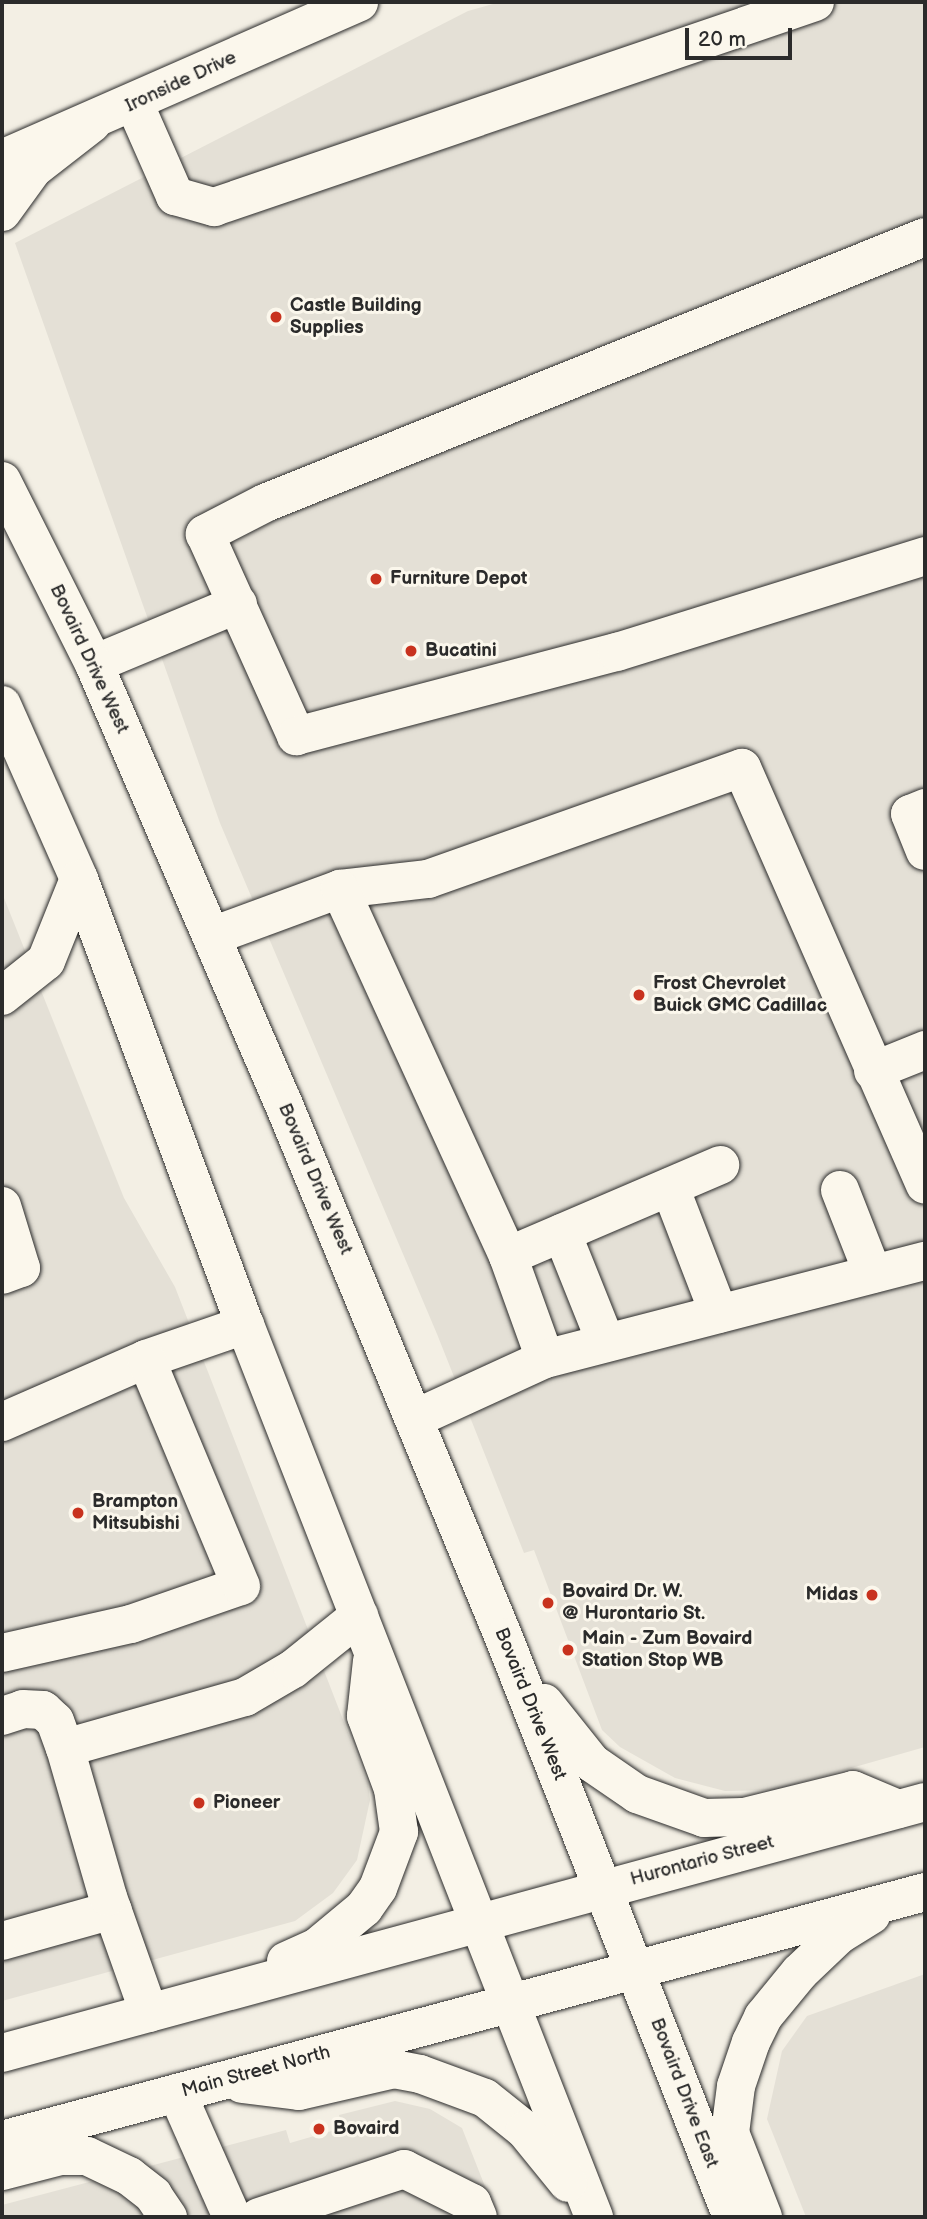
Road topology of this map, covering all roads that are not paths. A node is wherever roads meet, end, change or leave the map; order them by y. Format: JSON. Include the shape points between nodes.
{"nodes":[{"id":1,"x":359,"y":2,"type":"edge"},
{"id":2,"x":815,"y":2,"type":"edge"},
{"id":3,"x":134,"y":103,"type":"junction"},
{"id":4,"x":92,"y":122,"type":"junction"},
{"id":5,"x":2,"y":159,"type":"edge"},
{"id":6,"x":2,"y":212,"type":"edge"},
{"id":7,"x":925,"y":237,"type":"edge"},
{"id":8,"x":2,"y":481,"type":"edge"},
{"id":9,"x":925,"y":556,"type":"edge"},
{"id":10,"x":238,"y":604,"type":"junction"},
{"id":11,"x":94,"y":664,"type":"junction"},
{"id":12,"x":2,"y":705,"type":"edge"},
{"id":13,"x":925,"y":808,"type":"edge"},
{"id":14,"x":925,"y":851,"type":"edge"},
{"id":15,"x":79,"y":879,"type":"junction"},
{"id":16,"x":340,"y":889,"type":"junction"},
{"id":17,"x":212,"y":936,"type":"junction"},
{"id":18,"x":2,"y":996,"type":"edge"},
{"id":19,"x":925,"y":1050,"type":"edge"},
{"id":20,"x":873,"y":1071,"type":"junction"},
{"id":21,"x":720,"y":1165,"type":"dead end"},
{"id":22,"x":925,"y":1185,"type":"edge"},
{"id":23,"x":670,"y":1187,"type":"junction"},
{"id":24,"x":840,"y":1190,"type":"dead end"},
{"id":25,"x":2,"y":1206,"type":"edge"},
{"id":26,"x":562,"y":1233,"type":"junction"},
{"id":27,"x":508,"y":1256,"type":"junction"},
{"id":28,"x":925,"y":1261,"type":"edge"},
{"id":29,"x":873,"y":1274,"type":"junction"},
{"id":30,"x":2,"y":1275,"type":"edge"},
{"id":31,"x":719,"y":1314,"type":"junction"},
{"id":32,"x":245,"y":1325,"type":"junction"},
{"id":33,"x":606,"y":1343,"type":"junction"},
{"id":34,"x":146,"y":1359,"type":"junction"},
{"id":35,"x":545,"y":1359,"type":"junction"},
{"id":36,"x":414,"y":1419,"type":"junction"},
{"id":37,"x":2,"y":1422,"type":"edge"},
{"id":38,"x":359,"y":1616,"type":"junction"},
{"id":39,"x":505,"y":1638,"type":"junction"},
{"id":40,"x":2,"y":1653,"type":"edge"},
{"id":41,"x":373,"y":1655,"type":"junction"},
{"id":42,"x":2,"y":1716,"type":"edge"},
{"id":43,"x":65,"y":1748,"type":"junction"},
{"id":44,"x":911,"y":1805,"type":"edge"},
{"id":45,"x":604,"y":1888,"type":"junction"},
{"id":46,"x":911,"y":1896,"type":"edge"},
{"id":47,"x":113,"y":1910,"type":"junction"},
{"id":48,"x":479,"y":1922,"type":"junction"},
{"id":49,"x":2,"y":1941,"type":"edge"},
{"id":50,"x":635,"y":1970,"type":"junction"},
{"id":51,"x":202,"y":1998,"type":"junction"},
{"id":52,"x":511,"y":2004,"type":"junction"},
{"id":53,"x":149,"y":2012,"type":"junction"},
{"id":54,"x":2,"y":2053,"type":"edge"},
{"id":55,"x":223,"y":2081,"type":"junction"},
{"id":56,"x":177,"y":2093,"type":"junction"},
{"id":57,"x":2,"y":2140,"type":"edge"},
{"id":58,"x":2,"y":2171,"type":"edge"},
{"id":59,"x":169,"y":2217,"type":"edge"},
{"id":60,"x":232,"y":2217,"type":"edge"},
{"id":61,"x":259,"y":2217,"type":"edge"},
{"id":62,"x":478,"y":2217,"type":"edge"},
{"id":63,"x":593,"y":2217,"type":"edge"},
{"id":64,"x":732,"y":2217,"type":"edge"},
{"id":65,"x":763,"y":2217,"type":"edge"}],
"edges":[{"from":1,"to":3,"type":"main road","name":"Ironside Drive"},
{"from":2,"to":3,"type":"main road","via":[[214,207],[175,196]]},
{"from":3,"to":4,"type":"main road","name":"Ironside Drive"},
{"from":4,"to":5,"type":"main road","name":"Ironside Drive"},
{"from":4,"to":6,"type":"main road","via":[[33,169]]},
{"from":7,"to":10,"type":"main road","via":[[265,503],[205,534]]},
{"from":8,"to":11,"type":"main road","name":"Bovaird Drive West"},
{"from":9,"to":10,"type":"main road","via":[[617,652],[296,736]]},
{"from":10,"to":11,"type":"main road"},
{"from":11,"to":17,"type":"main road","name":"Bovaird Drive West"},
{"from":12,"to":15,"type":"main road"},
{"from":13,"to":14,"type":"main road","via":[[910,814]]},
{"from":15,"to":18,"type":"main road","via":[[46,961]]},
{"from":15,"to":32,"type":"main road"},
{"from":16,"to":17,"type":"main road"},
{"from":16,"to":20,"type":"main road","via":[[428,879],[742,768]]},
{"from":16,"to":27,"type":"main road"},
{"from":17,"to":36,"type":"main road","name":"Bovaird Drive West"},
{"from":19,"to":20,"type":"main road"},
{"from":20,"to":22,"type":"main road"},
{"from":21,"to":23,"type":"main road"},
{"from":23,"to":26,"type":"main road"},
{"from":23,"to":31,"type":"main road"},
{"from":24,"to":29,"type":"main road"},
{"from":25,"to":30,"type":"main road","via":[[21,1268]]},
{"from":26,"to":27,"type":"main road"},
{"from":26,"to":33,"type":"main road"},
{"from":27,"to":35,"type":"main road"},
{"from":28,"to":29,"type":"main road"},
{"from":29,"to":31,"type":"main road"},
{"from":31,"to":33,"type":"main road"},
{"from":32,"to":34,"type":"main road"},
{"from":32,"to":38,"type":"main road"},
{"from":33,"to":35,"type":"main road"},
{"from":34,"to":37,"type":"main road"},
{"from":34,"to":40,"type":"main road","via":[[241,1586],[131,1624]]},
{"from":35,"to":36,"type":"main road"},
{"from":36,"to":39,"type":"main road","name":"Bovaird Drive West"},
{"from":38,"to":41,"type":"main road"},
{"from":38,"to":43,"type":"main road","via":[[293,1669],[245,1698]]},
{"from":39,"to":44,"type":"main road","via":[[547,1708],[592,1763],[659,1804],[704,1818],[744,1817],[853,1790]]},
{"from":39,"to":45,"type":"main road","name":"Bovaird Drive West"},
{"from":41,"to":48,"type":"main road"},
{"from":41,"to":51,"type":"main road","via":[[366,1716],[393,1789],[399,1832],[378,1888],[364,1908],[317,1947]]},
{"from":42,"to":43,"type":"main road","via":[[23,1709],[43,1710],[54,1721]]},
{"from":43,"to":47,"type":"main road"},
{"from":44,"to":45,"type":"main road","name":"Hurontario Street"},
{"from":45,"to":48,"type":"main road","name":"Hurontario Street"},
{"from":45,"to":50,"type":"main road","name":"Bovaird Drive West"},
{"from":46,"to":50,"type":"main road"},
{"from":46,"to":65,"type":"main road","via":[[839,1935],[800,1972],[763,2017],[751,2042],[736,2087],[730,2133]]},
{"from":47,"to":49,"type":"main road"},
{"from":47,"to":53,"type":"main road"},
{"from":48,"to":51,"type":"main road"},
{"from":48,"to":52,"type":"main road"},
{"from":50,"to":52,"type":"main road"},
{"from":50,"to":64,"type":"main road","name":"Bovaird Drive East"},
{"from":51,"to":53,"type":"main road"},
{"from":52,"to":55,"type":"main road","name":"Main Street North"},
{"from":52,"to":63,"type":"main road"},
{"from":53,"to":54,"type":"main road"},
{"from":55,"to":56,"type":"main road","name":"Main Street North"},
{"from":55,"to":63,"type":"main road","via":[[299,2091],[394,2069],[442,2081],[485,2098],[525,2130]]},
{"from":56,"to":57,"type":"main road","name":"Main Street North"},
{"from":56,"to":60,"type":"main road"},
{"from":58,"to":59,"type":"main road","via":[[61,2156],[87,2156],[129,2176],[153,2195]]},
{"from":61,"to":62,"type":"main road","via":[[404,2169],[472,2203]]}]}
